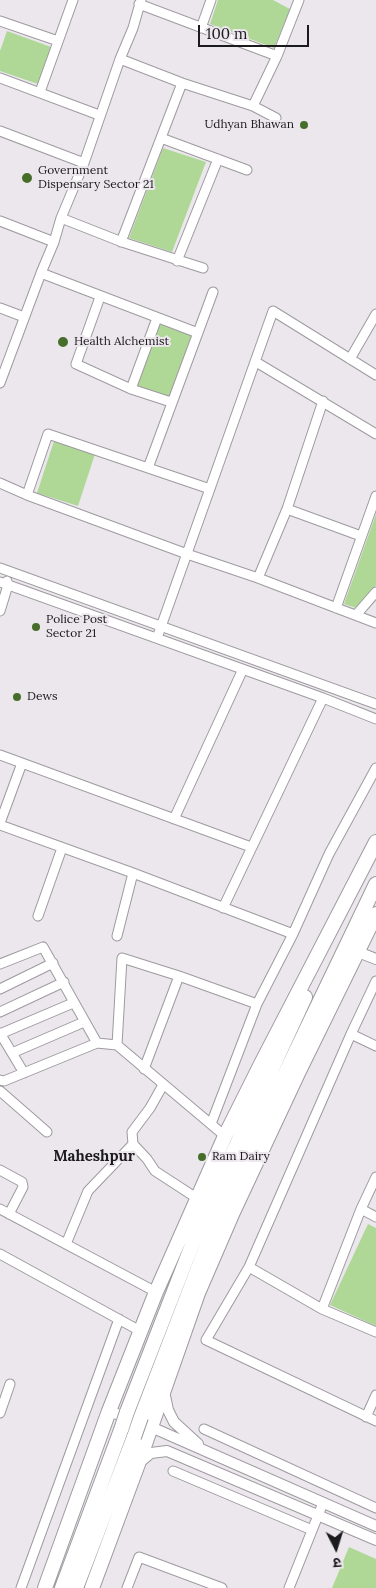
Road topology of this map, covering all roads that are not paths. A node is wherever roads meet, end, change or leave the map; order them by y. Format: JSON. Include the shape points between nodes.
{"nodes":[{"id":1,"x":72,"y":0,"type":"edge"},
{"id":2,"x":211,"y":0,"type":"edge"},
{"id":3,"x":297,"y":1,"type":"edge"},
{"id":4,"x":140,"y":2,"type":"edge"},
{"id":5,"x":0,"y":20,"type":"edge"},
{"id":6,"x":201,"y":28,"type":"junction"},
{"id":7,"x":58,"y":41,"type":"junction"},
{"id":8,"x":277,"y":56,"type":"junction"},
{"id":9,"x":120,"y":59,"type":"junction"},
{"id":10,"x":0,"y":78,"type":"edge"},
{"id":11,"x":182,"y":83,"type":"junction"},
{"id":12,"x":40,"y":92,"type":"junction"},
{"id":13,"x":253,"y":106,"type":"junction"},
{"id":14,"x":99,"y":115,"type":"junction"},
{"id":15,"x":276,"y":118,"type":"dead end"},
{"id":16,"x":0,"y":131,"type":"edge"},
{"id":17,"x":161,"y":138,"type":"junction"},
{"id":18,"x":218,"y":160,"type":"junction"},
{"id":19,"x":84,"y":163,"type":"junction"},
{"id":20,"x":247,"y":170,"type":"dead end"},
{"id":21,"x":61,"y":218,"type":"junction"},
{"id":22,"x":0,"y":221,"type":"edge"},
{"id":23,"x":54,"y":242,"type":"junction"},
{"id":24,"x":121,"y":242,"type":"junction"},
{"id":25,"x":177,"y":261,"type":"junction"},
{"id":26,"x":203,"y":268,"type":"dead end"},
{"id":27,"x":41,"y":273,"type":"junction"},
{"id":28,"x":213,"y":292,"type":"dead end"},
{"id":29,"x":100,"y":297,"type":"junction"},
{"id":30,"x":0,"y":308,"type":"edge"},
{"id":31,"x":376,"y":314,"type":"edge"},
{"id":32,"x":24,"y":317,"type":"junction"},
{"id":33,"x":157,"y":318,"type":"junction"},
{"id":34,"x":198,"y":333,"type":"junction"},
{"id":35,"x":350,"y":359,"type":"junction"},
{"id":36,"x":256,"y":362,"type":"junction"},
{"id":37,"x":376,"y":375,"type":"edge"},
{"id":38,"x":0,"y":383,"type":"edge"},
{"id":39,"x":131,"y":389,"type":"junction"},
{"id":40,"x":323,"y":401,"type":"junction"},
{"id":41,"x":171,"y":402,"type":"junction"},
{"id":42,"x":376,"y":434,"type":"edge"},
{"id":43,"x":148,"y":468,"type":"junction"},
{"id":44,"x":0,"y":483,"type":"edge"},
{"id":45,"x":210,"y":489,"type":"junction"},
{"id":46,"x":28,"y":495,"type":"junction"},
{"id":47,"x":376,"y":496,"type":"edge"},
{"id":48,"x":287,"y":509,"type":"junction"},
{"id":49,"x":362,"y":536,"type":"junction"},
{"id":50,"x":187,"y":554,"type":"junction"},
{"id":51,"x":1,"y":569,"type":"edge"},
{"id":52,"x":258,"y":578,"type":"junction"},
{"id":53,"x":4,"y":583,"type":"edge"},
{"id":54,"x":376,"y":592,"type":"edge"},
{"id":55,"x":336,"y":608,"type":"junction"},
{"id":56,"x":0,"y":611,"type":"edge"},
{"id":57,"x":356,"y":616,"type":"junction"},
{"id":58,"x":376,"y":623,"type":"edge"},
{"id":59,"x":161,"y":627,"type":"junction"},
{"id":60,"x":157,"y":638,"type":"junction"},
{"id":61,"x":243,"y":669,"type":"junction"},
{"id":62,"x":331,"y":688,"type":"junction"},
{"id":63,"x":325,"y":699,"type":"junction"},
{"id":64,"x":376,"y":704,"type":"edge"},
{"id":65,"x":376,"y":719,"type":"edge"},
{"id":66,"x":0,"y":755,"type":"edge"},
{"id":67,"x":22,"y":763,"type":"junction"},
{"id":68,"x":376,"y":768,"type":"edge"},
{"id":69,"x":174,"y":819,"type":"junction"},
{"id":70,"x":0,"y":824,"type":"edge"},
{"id":71,"x":376,"y":842,"type":"edge"},
{"id":72,"x":251,"y":847,"type":"junction"},
{"id":73,"x":62,"y":848,"type":"junction"},
{"id":74,"x":376,"y":861,"type":"edge"},
{"id":75,"x":133,"y":873,"type":"junction"},
{"id":76,"x":376,"y":884,"type":"edge"},
{"id":77,"x":223,"y":908,"type":"junction"},
{"id":78,"x":376,"y":914,"type":"edge"},
{"id":79,"x":38,"y":916,"type":"dead end"},
{"id":80,"x":293,"y":934,"type":"junction"},
{"id":81,"x":117,"y":936,"type":"dead end"},
{"id":82,"x":358,"y":952,"type":"junction"},
{"id":83,"x":376,"y":959,"type":"edge"},
{"id":84,"x":53,"y":963,"type":"junction"},
{"id":85,"x":0,"y":964,"type":"edge"},
{"id":86,"x":179,"y":976,"type":"junction"},
{"id":87,"x":376,"y":981,"type":"edge"},
{"id":88,"x":64,"y":982,"type":"junction"},
{"id":89,"x":305,"y":988,"type":"junction"},
{"id":90,"x":0,"y":989,"type":"edge"},
{"id":91,"x":328,"y":998,"type":"junction"},
{"id":92,"x":73,"y":1003,"type":"junction"},
{"id":93,"x":257,"y":1004,"type":"junction"},
{"id":94,"x":0,"y":1012,"type":"edge"},
{"id":95,"x":84,"y":1022,"type":"junction"},
{"id":96,"x":0,"y":1034,"type":"edge"},
{"id":97,"x":351,"y":1034,"type":"junction"},
{"id":98,"x":97,"y":1043,"type":"junction"},
{"id":99,"x":117,"y":1045,"type":"junction"},
{"id":100,"x":376,"y":1046,"type":"edge"},
{"id":101,"x":12,"y":1053,"type":"junction"},
{"id":102,"x":144,"y":1069,"type":"junction"},
{"id":103,"x":24,"y":1073,"type":"junction"},
{"id":104,"x":163,"y":1085,"type":"junction"},
{"id":105,"x":1,"y":1086,"type":"edge"},
{"id":106,"x":211,"y":1124,"type":"junction"},
{"id":107,"x":47,"y":1132,"type":"dead end"},
{"id":108,"x":225,"y":1136,"type":"junction"},
{"id":109,"x":134,"y":1144,"type":"junction"},
{"id":110,"x":0,"y":1170,"type":"edge"},
{"id":111,"x":376,"y":1177,"type":"edge"},
{"id":112,"x":198,"y":1199,"type":"junction"},
{"id":113,"x":0,"y":1209,"type":"edge"},
{"id":114,"x":361,"y":1209,"type":"junction"},
{"id":115,"x":9,"y":1214,"type":"junction"},
{"id":116,"x":376,"y":1217,"type":"edge"},
{"id":117,"x":66,"y":1244,"type":"junction"},
{"id":118,"x":0,"y":1254,"type":"edge"},
{"id":119,"x":250,"y":1267,"type":"junction"},
{"id":120,"x":156,"y":1292,"type":"junction"},
{"id":121,"x":322,"y":1309,"type":"junction"},
{"id":122,"x":120,"y":1319,"type":"junction"},
{"id":123,"x":142,"y":1332,"type":"junction"},
{"id":124,"x":376,"y":1332,"type":"edge"},
{"id":125,"x":10,"y":1384,"type":"dead end"},
{"id":126,"x":164,"y":1390,"type":"junction"},
{"id":127,"x":376,"y":1395,"type":"edge"},
{"id":128,"x":110,"y":1411,"type":"junction"},
{"id":129,"x":0,"y":1413,"type":"edge"},
{"id":130,"x":366,"y":1416,"type":"junction"},
{"id":131,"x":376,"y":1421,"type":"edge"},
{"id":132,"x":146,"y":1422,"type":"junction"},
{"id":133,"x":204,"y":1429,"type":"dead end"},
{"id":134,"x":209,"y":1453,"type":"junction"},
{"id":135,"x":138,"y":1464,"type":"junction"},
{"id":136,"x":173,"y":1471,"type":"dead end"},
{"id":137,"x":323,"y":1503,"type":"junction"},
{"id":138,"x":376,"y":1508,"type":"edge"},
{"id":139,"x":319,"y":1514,"type":"junction"},
{"id":140,"x":376,"y":1526,"type":"edge"},
{"id":141,"x":312,"y":1530,"type":"junction"},
{"id":142,"x":376,"y":1540,"type":"edge"},
{"id":143,"x":45,"y":1586,"type":"edge"},
{"id":144,"x":217,"y":1587,"type":"edge"},
{"id":145,"x":21,"y":1588,"type":"edge"},
{"id":146,"x":62,"y":1588,"type":"edge"},
{"id":147,"x":76,"y":1588,"type":"edge"},
{"id":148,"x":92,"y":1588,"type":"edge"},
{"id":149,"x":127,"y":1588,"type":"edge"},
{"id":150,"x":289,"y":1588,"type":"edge"}],
"edges":[{"from":1,"to":7,"type":"street"},
{"from":2,"to":6,"type":"street"},
{"from":3,"to":8,"type":"street"},
{"from":4,"to":6,"type":"street"},
{"from":4,"to":9,"type":"street"},
{"from":5,"to":7,"type":"street"},
{"from":6,"to":8,"type":"street"},
{"from":7,"to":12,"type":"street"},
{"from":8,"to":13,"type":"street"},
{"from":9,"to":11,"type":"street"},
{"from":9,"to":14,"type":"street"},
{"from":10,"to":12,"type":"street"},
{"from":11,"to":13,"type":"street"},
{"from":11,"to":17,"type":"street"},
{"from":12,"to":14,"type":"street"},
{"from":13,"to":15,"type":"street"},
{"from":14,"to":19,"type":"street"},
{"from":16,"to":19,"type":"street"},
{"from":17,"to":18,"type":"street"},
{"from":17,"to":24,"type":"street"},
{"from":18,"to":20,"type":"street"},
{"from":18,"to":25,"type":"street"},
{"from":19,"to":21,"type":"street"},
{"from":21,"to":23,"type":"street"},
{"from":21,"to":24,"type":"street"},
{"from":22,"to":23,"type":"street"},
{"from":23,"to":27,"type":"street"},
{"from":24,"to":25,"type":"street"},
{"from":25,"to":26,"type":"street"},
{"from":27,"to":29,"type":"street"},
{"from":27,"to":32,"type":"street"},
{"from":28,"to":34,"type":"street"},
{"from":29,"to":33,"type":"street"},
{"from":29,"to":39,"type":"street","via":[[76,364]]},
{"from":30,"to":32,"type":"street"},
{"from":31,"to":35,"type":"street"},
{"from":32,"to":38,"type":"street"},
{"from":33,"to":34,"type":"street"},
{"from":33,"to":39,"type":"street"},
{"from":34,"to":41,"type":"street"},
{"from":35,"to":36,"type":"street","via":[[273,311]]},
{"from":35,"to":37,"type":"street"},
{"from":36,"to":40,"type":"street"},
{"from":36,"to":45,"type":"street"},
{"from":39,"to":41,"type":"street"},
{"from":40,"to":42,"type":"street"},
{"from":40,"to":48,"type":"street"},
{"from":41,"to":43,"type":"street"},
{"from":43,"to":45,"type":"street"},
{"from":43,"to":46,"type":"street","via":[[48,434]]},
{"from":44,"to":46,"type":"street"},
{"from":45,"to":50,"type":"street"},
{"from":46,"to":50,"type":"street"},
{"from":47,"to":49,"type":"street"},
{"from":48,"to":49,"type":"street"},
{"from":48,"to":52,"type":"street"},
{"from":49,"to":55,"type":"street"},
{"from":50,"to":52,"type":"street"},
{"from":50,"to":59,"type":"street"},
{"from":51,"to":53,"type":"street"},
{"from":51,"to":59,"type":"street"},
{"from":52,"to":55,"type":"street"},
{"from":53,"to":56,"type":"street"},
{"from":53,"to":60,"type":"street"},
{"from":54,"to":57,"type":"street"},
{"from":55,"to":57,"type":"street"},
{"from":57,"to":58,"type":"street"},
{"from":59,"to":60,"type":"street"},
{"from":59,"to":62,"type":"street"},
{"from":60,"to":61,"type":"street"},
{"from":61,"to":63,"type":"street"},
{"from":61,"to":69,"type":"street"},
{"from":62,"to":63,"type":"street"},
{"from":62,"to":64,"type":"street"},
{"from":63,"to":65,"type":"street"},
{"from":63,"to":72,"type":"street"},
{"from":66,"to":67,"type":"street"},
{"from":67,"to":69,"type":"street"},
{"from":67,"to":70,"type":"street"},
{"from":68,"to":80,"type":"street","via":[[329,854]]},
{"from":69,"to":72,"type":"street"},
{"from":70,"to":73,"type":"street"},
{"from":71,"to":89,"type":"highway"},
{"from":72,"to":77,"type":"street"},
{"from":73,"to":75,"type":"street"},
{"from":73,"to":79,"type":"street"},
{"from":74,"to":89,"type":"highway"},
{"from":75,"to":77,"type":"street"},
{"from":75,"to":81,"type":"street"},
{"from":76,"to":91,"type":"highway"},
{"from":77,"to":80,"type":"street"},
{"from":78,"to":82,"type":"highway"},
{"from":80,"to":93,"type":"street"},
{"from":82,"to":83,"type":"street"},
{"from":82,"to":91,"type":"highway"},
{"from":84,"to":85,"type":"street","via":[[44,947]]},
{"from":84,"to":88,"type":"street"},
{"from":84,"to":90,"type":"street"},
{"from":86,"to":93,"type":"street"},
{"from":86,"to":99,"type":"street","via":[[122,958]]},
{"from":86,"to":102,"type":"street"},
{"from":87,"to":97,"type":"street"},
{"from":88,"to":92,"type":"street"},
{"from":88,"to":94,"type":"street"},
{"from":89,"to":108,"type":"highway"},
{"from":89,"to":146,"type":"highway","bridge":true,"via":[[201,1222]]},
{"from":91,"to":126,"type":"highway","via":[[298,1073],[198,1293]]},
{"from":91,"to":132,"type":"highway","via":[[248,1151],[214,1227]]},
{"from":92,"to":95,"type":"street"},
{"from":92,"to":96,"type":"street"},
{"from":93,"to":106,"type":"street"},
{"from":95,"to":98,"type":"street"},
{"from":95,"to":101,"type":"street"},
{"from":96,"to":101,"type":"street"},
{"from":97,"to":100,"type":"street"},
{"from":97,"to":119,"type":"street"},
{"from":98,"to":99,"type":"street"},
{"from":98,"to":103,"type":"street"},
{"from":99,"to":102,"type":"street"},
{"from":101,"to":103,"type":"street"},
{"from":102,"to":104,"type":"street"},
{"from":103,"to":105,"type":"street"},
{"from":104,"to":106,"type":"street"},
{"from":104,"to":109,"type":"street","via":[[132,1132]]},
{"from":105,"to":107,"type":"street"},
{"from":106,"to":108,"type":"street"},
{"from":108,"to":112,"type":"highway"},
{"from":109,"to":112,"type":"street","via":[[155,1171]]},
{"from":109,"to":117,"type":"street","via":[[88,1192]]},
{"from":110,"to":115,"type":"street","via":[[22,1182],[23,1187]]},
{"from":111,"to":114,"type":"street"},
{"from":112,"to":120,"type":"highway"},
{"from":113,"to":115,"type":"street"},
{"from":114,"to":116,"type":"street"},
{"from":114,"to":121,"type":"street"},
{"from":115,"to":117,"type":"street"},
{"from":117,"to":120,"type":"street"},
{"from":118,"to":122,"type":"street"},
{"from":119,"to":121,"type":"street"},
{"from":119,"to":130,"type":"street","via":[[206,1340]]},
{"from":120,"to":123,"type":"highway"},
{"from":121,"to":124,"type":"street"},
{"from":122,"to":123,"type":"street"},
{"from":122,"to":145,"type":"street"},
{"from":123,"to":128,"type":"highway"},
{"from":125,"to":129,"type":"street"},
{"from":126,"to":132,"type":"highway"},
{"from":126,"to":134,"type":"street","via":[[174,1422]]},
{"from":127,"to":130,"type":"street"},
{"from":128,"to":132,"type":"street"},
{"from":128,"to":143,"type":"highway"},
{"from":130,"to":131,"type":"street"},
{"from":132,"to":134,"type":"street"},
{"from":132,"to":135,"type":"highway"},
{"from":132,"to":147,"type":"highway","bridge":true,"via":[[134,1436]]},
{"from":133,"to":138,"type":"street"},
{"from":134,"to":137,"type":"street"},
{"from":135,"to":139,"type":"street","via":[[151,1453],[167,1451]]},
{"from":135,"to":148,"type":"highway"},
{"from":136,"to":141,"type":"street"},
{"from":137,"to":139,"type":"street"},
{"from":137,"to":140,"type":"street"},
{"from":139,"to":141,"type":"street"},
{"from":139,"to":142,"type":"street"},
{"from":141,"to":150,"type":"street"},
{"from":144,"to":149,"type":"street","via":[[139,1557]]}]}
